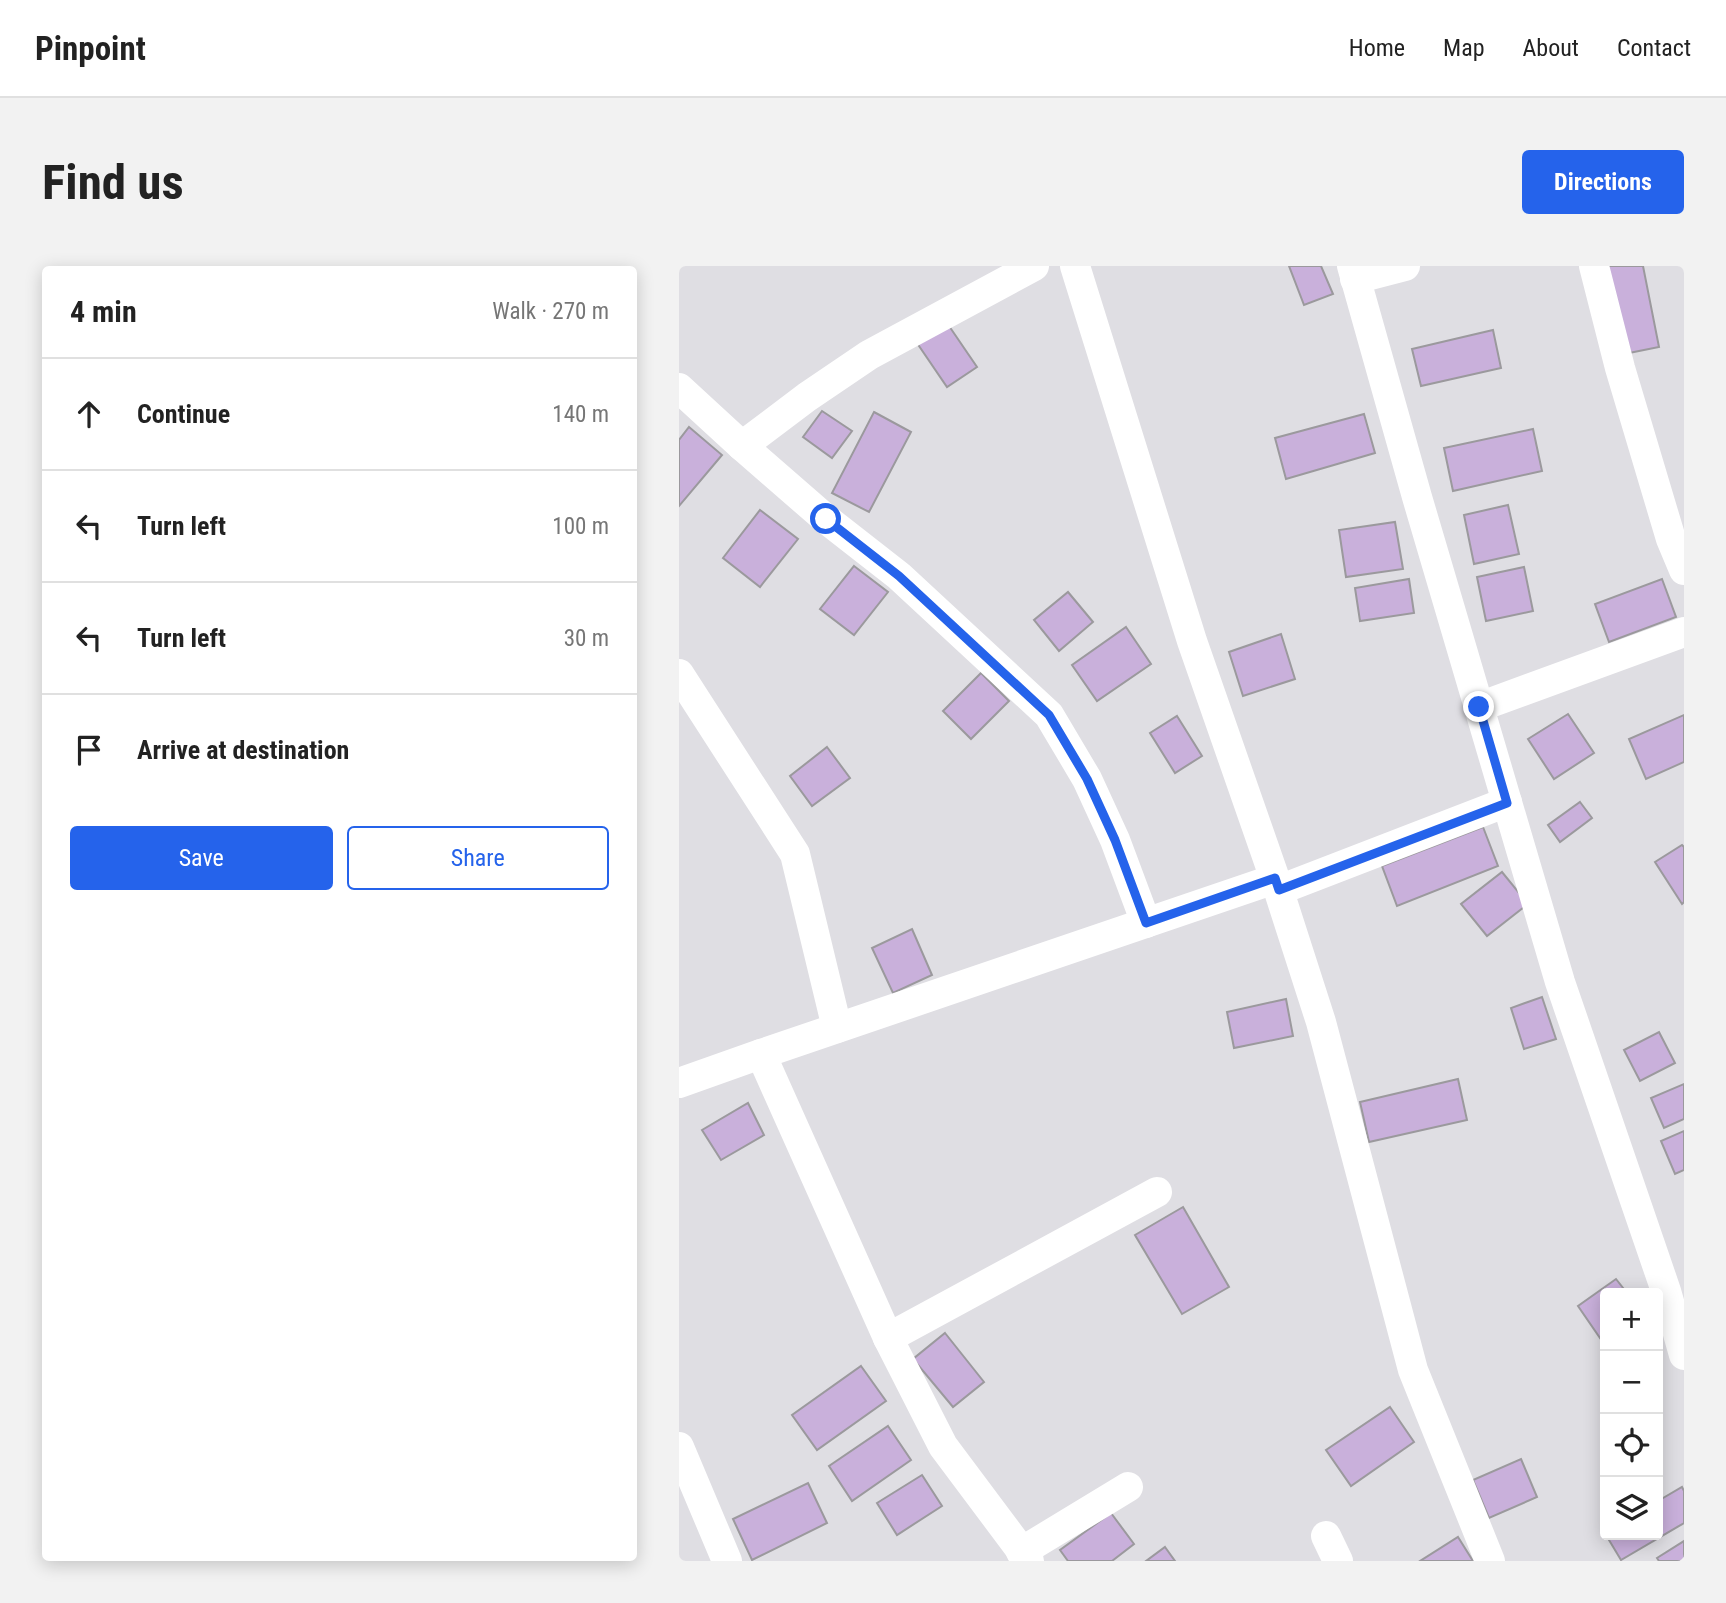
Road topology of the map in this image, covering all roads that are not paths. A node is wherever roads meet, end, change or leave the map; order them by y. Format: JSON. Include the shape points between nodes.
{"nodes":[{"id":1,"x":1034,"y":266,"type":"edge"},
{"id":2,"x":1075,"y":266,"type":"edge"},
{"id":3,"x":1405,"y":266,"type":"edge"},
{"id":4,"x":1594,"y":266,"type":"edge"},
{"id":5,"x":1354,"y":273,"type":"edge"},
{"id":6,"x":679,"y":388,"type":"edge"},
{"id":7,"x":742,"y":446,"type":"junction"},
{"id":8,"x":1684,"y":570,"type":"edge"},
{"id":9,"x":1684,"y":632,"type":"edge"},
{"id":10,"x":679,"y":674,"type":"edge"},
{"id":11,"x":1479,"y":707,"type":"junction"},
{"id":12,"x":1507,"y":803,"type":"junction"},
{"id":13,"x":1277,"y":884,"type":"junction"},
{"id":14,"x":1146,"y":923,"type":"junction"},
{"id":15,"x":837,"y":1028,"type":"junction"},
{"id":16,"x":761,"y":1054,"type":"junction"},
{"id":17,"x":679,"y":1083,"type":"edge"},
{"id":18,"x":1157,"y":1192,"type":"dead end"},
{"id":19,"x":888,"y":1338,"type":"junction"},
{"id":20,"x":1684,"y":1355,"type":"edge"},
{"id":21,"x":679,"y":1447,"type":"edge"},
{"id":22,"x":1128,"y":1487,"type":"dead end"},
{"id":23,"x":1025,"y":1557,"type":"edge"},
{"id":24,"x":727,"y":1561,"type":"edge"},
{"id":25,"x":1490,"y":1561,"type":"edge"}],
"edges":[{"from":1,"to":7,"type":"street","via":[[869,355]]},
{"from":2,"to":13,"type":"street","via":[[1192,641]]},
{"from":3,"to":5,"type":"street"},
{"from":4,"to":8,"type":"street","via":[[1620,368]]},
{"from":5,"to":11,"type":"street"},
{"from":6,"to":7,"type":"street"},
{"from":7,"to":14,"type":"street","via":[[899,576],[1049,715],[1087,779]]},
{"from":9,"to":11,"type":"street"},
{"from":10,"to":15,"type":"street","via":[[795,854]]},
{"from":11,"to":12,"type":"street"},
{"from":12,"to":13,"type":"street"},
{"from":12,"to":20,"type":"street","via":[[1560,982]]},
{"from":13,"to":14,"type":"street"},
{"from":13,"to":25,"type":"street","via":[[1321,1022],[1413,1370]]},
{"from":14,"to":15,"type":"street"},
{"from":15,"to":16,"type":"street"},
{"from":16,"to":17,"type":"street"},
{"from":16,"to":19,"type":"street"},
{"from":18,"to":19,"type":"street"},
{"from":19,"to":23,"type":"street","via":[[943,1446]]},
{"from":21,"to":24,"type":"street"},
{"from":22,"to":23,"type":"street"}]}
